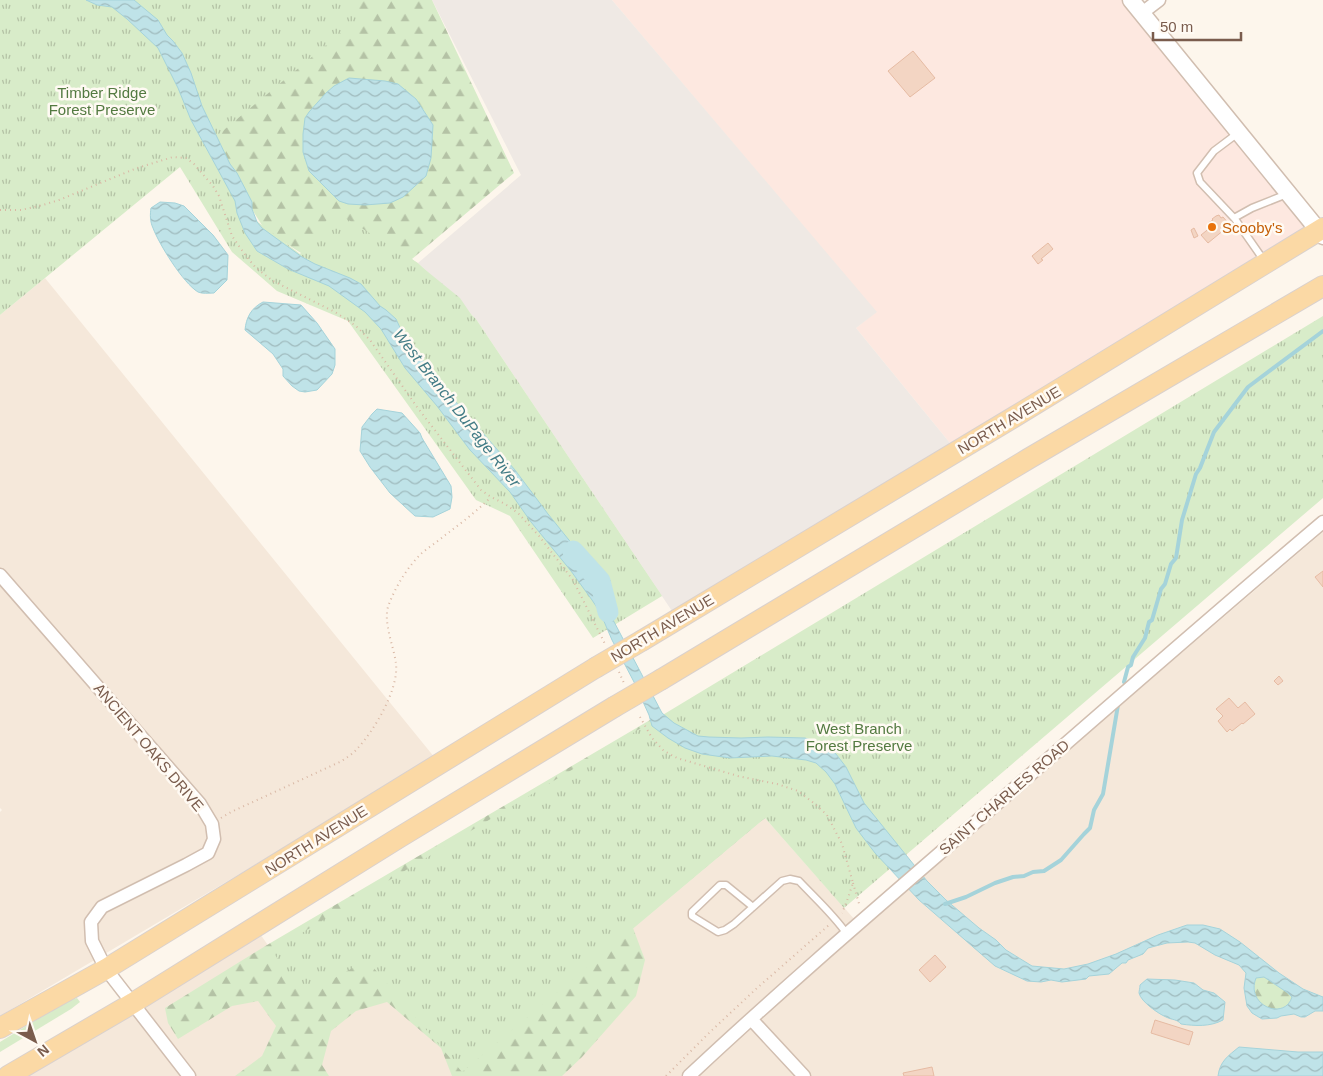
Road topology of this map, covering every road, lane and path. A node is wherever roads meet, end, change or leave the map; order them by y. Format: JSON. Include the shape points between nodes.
{"nodes":[{"id":1,"x":1131,"y":0,"type":"edge"},
{"id":2,"x":1159,"y":0,"type":"edge"},
{"id":3,"x":1142,"y":13,"type":"junction"},
{"id":4,"x":1239,"y":132,"type":"junction"},
{"id":5,"x":1288,"y":193,"type":"junction"},
{"id":6,"x":0,"y":210,"type":"edge"},
{"id":7,"x":1234,"y":218,"type":"junction"},
{"id":8,"x":1321,"y":232,"type":"edge"},
{"id":9,"x":1266,"y":263,"type":"junction"},
{"id":10,"x":1323,"y":286,"type":"edge"},
{"id":11,"x":491,"y":497,"type":"junction"},
{"id":12,"x":1323,"y":522,"type":"edge"},
{"id":13,"x":0,"y":575,"type":"edge"},
{"id":14,"x":606,"y":644,"type":"dead end"},
{"id":15,"x":619,"y":672,"type":"dead end"},
{"id":16,"x":628,"y":690,"type":"dead end"},
{"id":17,"x":640,"y":717,"type":"dead end"},
{"id":18,"x":212,"y":824,"type":"junction"},
{"id":19,"x":853,"y":883,"type":"junction"},
{"id":20,"x":753,"y":907,"type":"junction"},
{"id":21,"x":836,"y":919,"type":"junction"},
{"id":22,"x":863,"y":919,"type":"junction"},
{"id":23,"x":847,"y":934,"type":"junction"},
{"id":24,"x":106,"y":969,"type":"junction"},
{"id":25,"x":133,"y":1003,"type":"junction"},
{"id":26,"x":751,"y":1019,"type":"junction"},
{"id":27,"x":0,"y":1028,"type":"edge"},
{"id":28,"x":8,"y":1076,"type":"edge"},
{"id":29,"x":189,"y":1076,"type":"edge"},
{"id":30,"x":666,"y":1076,"type":"edge"},
{"id":31,"x":689,"y":1076,"type":"edge"},
{"id":32,"x":804,"y":1076,"type":"edge"}],
"edges":[{"from":1,"to":3,"type":"street"},
{"from":2,"to":3,"type":"street"},
{"from":3,"to":4,"type":"street"},
{"from":4,"to":5,"type":"street"},
{"from":4,"to":7,"type":"lane","via":[[1214,151],[1196,173],[1200,182]]},
{"from":5,"to":7,"type":"lane"},
{"from":5,"to":8,"type":"street"},
{"from":6,"to":11,"type":"path","via":[[21,210],[59,200],[137,168],[173,157],[186,158],[213,186],[232,236],[256,268],[273,281],[356,326],[370,340],[481,490]]},
{"from":7,"to":9,"type":"lane"},
{"from":8,"to":9,"type":"main road","name":"NORTH AVENUE"},
{"from":9,"to":24,"type":"main road","name":"NORTH AVENUE","bridge":true,"via":[[595,668]]},
{"from":10,"to":25,"type":"main road","bridge":true,"via":[[614,707]]},
{"from":11,"to":14,"type":"path","via":[[518,513],[567,572]]},
{"from":11,"to":18,"type":"path","via":[[422,553],[394,594],[387,618],[396,674],[382,714],[356,751],[342,761],[230,812]]},
{"from":12,"to":22,"type":"street","name":"SAINT CHARLES ROAD"},
{"from":13,"to":18,"type":"street","name":"ANCIENT OAKS DRIVE","via":[[200,804]]},
{"from":15,"to":16,"type":"path"},
{"from":17,"to":19,"type":"path","via":[[652,738],[664,751],[677,758],[798,791],[815,804],[834,827]]},
{"from":18,"to":24,"type":"street","name":"ANCIENT OAKS DRIVE","via":[[214,839],[208,853],[102,908],[91,922],[92,940]]},
{"from":19,"to":21,"type":"path","via":[[843,912]]},
{"from":19,"to":22,"type":"path"},
{"from":20,"to":20,"type":"lane","via":[[734,924],[718,932],[692,916],[692,912],[720,885],[726,885]]},
{"from":20,"to":21,"type":"lane","via":[[782,881],[795,880]]},
{"from":21,"to":23,"type":"lane"},
{"from":21,"to":30,"type":"path","via":[[756,989]]},
{"from":22,"to":23,"type":"street","name":"SAINT CHARLES ROAD"},
{"from":23,"to":26,"type":"street","name":"SAINT CHARLES ROAD"},
{"from":24,"to":25,"type":"street","name":"ANCIENT OAKS DRIVE"},
{"from":24,"to":27,"type":"main road","name":"NORTH AVENUE"},
{"from":25,"to":28,"type":"main road"},
{"from":25,"to":29,"type":"street","name":"ANCIENT OAKS DRIVE"},
{"from":26,"to":31,"type":"street","name":"SAINT CHARLES ROAD"},
{"from":26,"to":32,"type":"street"}]}
